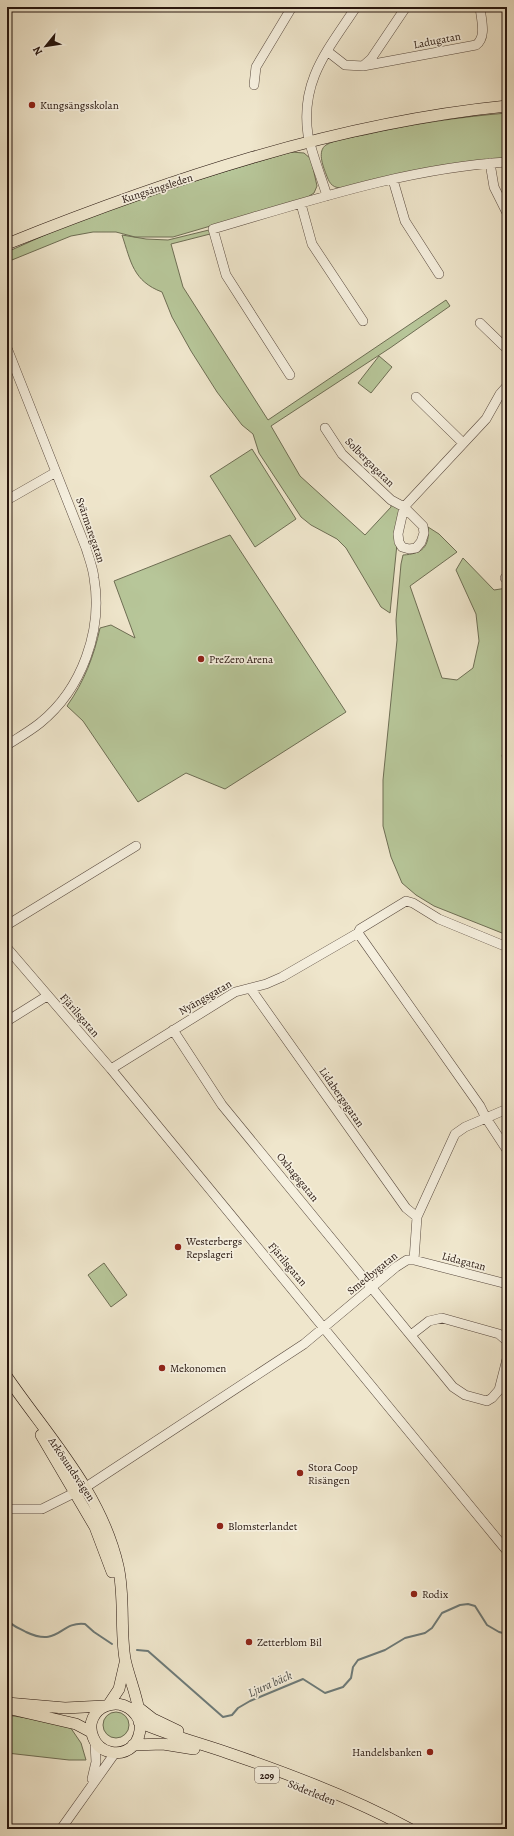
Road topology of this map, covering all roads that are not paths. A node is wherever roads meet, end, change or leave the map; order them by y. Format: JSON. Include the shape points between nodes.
{"nodes":[{"id":1,"x":292,"y":7,"type":"edge"},
{"id":2,"x":356,"y":7,"type":"edge"},
{"id":3,"x":406,"y":7,"type":"edge"},
{"id":4,"x":480,"y":7,"type":"edge"},
{"id":5,"x":327,"y":51,"type":"junction"},
{"id":6,"x":363,"y":66,"type":"junction"},
{"id":7,"x":254,"y":85,"type":"dead end"},
{"id":8,"x":507,"y":106,"type":"edge"},
{"id":9,"x":310,"y":142,"type":"junction"},
{"id":10,"x":507,"y":162,"type":"edge"},
{"id":11,"x":490,"y":163,"type":"junction"},
{"id":12,"x":393,"y":180,"type":"junction"},
{"id":13,"x":327,"y":196,"type":"junction"},
{"id":14,"x":300,"y":204,"type":"junction"},
{"id":15,"x":507,"y":213,"type":"edge"},
{"id":16,"x":7,"y":244,"type":"edge"},
{"id":17,"x":439,"y":274,"type":"dead end"},
{"id":18,"x":363,"y":321,"type":"dead end"},
{"id":19,"x":480,"y":323,"type":"dead end"},
{"id":20,"x":7,"y":348,"type":"edge"},
{"id":21,"x":507,"y":349,"type":"edge"},
{"id":22,"x":290,"y":375,"type":"dead end"},
{"id":23,"x":507,"y":386,"type":"edge"},
{"id":24,"x":416,"y":397,"type":"dead end"},
{"id":25,"x":325,"y":428,"type":"dead end"},
{"id":26,"x":463,"y":443,"type":"junction"},
{"id":27,"x":56,"y":472,"type":"junction"},
{"id":28,"x":7,"y":500,"type":"edge"},
{"id":29,"x":7,"y":744,"type":"edge"},
{"id":30,"x":136,"y":846,"type":"dead end"},
{"id":31,"x":7,"y":925,"type":"edge"},
{"id":32,"x":358,"y":933,"type":"junction"},
{"id":33,"x":507,"y":947,"type":"edge"},
{"id":34,"x":7,"y":948,"type":"edge"},
{"id":35,"x":250,"y":988,"type":"junction"},
{"id":36,"x":47,"y":996,"type":"junction"},
{"id":37,"x":7,"y":1021,"type":"edge"},
{"id":38,"x":173,"y":1030,"type":"junction"},
{"id":39,"x":110,"y":1069,"type":"junction"},
{"id":40,"x":507,"y":1109,"type":"edge"},
{"id":41,"x":486,"y":1118,"type":"junction"},
{"id":42,"x":507,"y":1150,"type":"edge"},
{"id":43,"x":417,"y":1217,"type":"junction"},
{"id":44,"x":414,"y":1260,"type":"junction"},
{"id":45,"x":507,"y":1284,"type":"edge"},
{"id":46,"x":372,"y":1287,"type":"junction"},
{"id":47,"x":324,"y":1327,"type":"junction"},
{"id":48,"x":410,"y":1335,"type":"junction"},
{"id":49,"x":507,"y":1341,"type":"edge"},
{"id":50,"x":507,"y":1359,"type":"edge"},
{"id":51,"x":8,"y":1379,"type":"edge"},
{"id":52,"x":86,"y":1487,"type":"junction"},
{"id":53,"x":76,"y":1493,"type":"junction"},
{"id":54,"x":7,"y":1509,"type":"edge"},
{"id":55,"x":507,"y":1551,"type":"edge"},
{"id":56,"x":122,"y":1614,"type":"junction"},
{"id":57,"x":125,"y":1659,"type":"junction"},
{"id":58,"x":7,"y":1703,"type":"edge"},
{"id":59,"x":106,"y":1705,"type":"junction"},
{"id":60,"x":7,"y":1707,"type":"edge"},
{"id":61,"x":139,"y":1708,"type":"junction"},
{"id":62,"x":139,"y":1721,"type":"junction"},
{"id":63,"x":93,"y":1733,"type":"junction"},
{"id":64,"x":133,"y":1745,"type":"junction"},
{"id":65,"x":115,"y":1753,"type":"junction"},
{"id":66,"x":228,"y":1753,"type":"junction"},
{"id":67,"x":90,"y":1786,"type":"junction"},
{"id":68,"x":507,"y":1826,"type":"edge"},
{"id":69,"x":61,"y":1829,"type":"edge"},
{"id":70,"x":395,"y":1829,"type":"edge"},
{"id":71,"x":410,"y":1829,"type":"edge"},
{"id":72,"x":505,"y":1829,"type":"edge"}],
"edges":[{"from":1,"to":7,"type":"street","via":[[256,67]]},
{"from":2,"to":5,"type":"street"},
{"from":3,"to":6,"type":"street","via":[[371,59]]},
{"from":4,"to":6,"type":"street","name":"Ladugatan","via":[[483,35],[481,41],[476,44]]},
{"from":5,"to":6,"type":"street","name":"Ladugatan","via":[[345,65]]},
{"from":5,"to":9,"type":"street","via":[[312,79],[306,103]]},
{"from":8,"to":9,"type":"main road","name":"Kungsängsleden","via":[[459,110]]},
{"from":9,"to":13,"type":"street"},
{"from":9,"to":16,"type":"main road","name":"Kungsängsleden","via":[[118,200]]},
{"from":10,"to":11,"type":"street"},
{"from":11,"to":12,"type":"street","via":[[440,169]]},
{"from":11,"to":15,"type":"street","via":[[494,187]]},
{"from":12,"to":13,"type":"street"},
{"from":12,"to":17,"type":"street","via":[[405,221]]},
{"from":13,"to":14,"type":"street"},
{"from":14,"to":18,"type":"street","via":[[312,244]]},
{"from":14,"to":22,"type":"street","via":[[213,229],[226,275]]},
{"from":19,"to":21,"type":"street"},
{"from":20,"to":27,"type":"street","name":"Svärmaregatan"},
{"from":23,"to":26,"type":"street","name":"Solbergagatan","via":[[486,419]]},
{"from":24,"to":26,"type":"street"},
{"from":25,"to":26,"type":"street","name":"Solbergagatan","via":[[342,454],[391,500],[404,507]]},
{"from":27,"to":28,"type":"street"},
{"from":27,"to":29,"type":"street","name":"Svärmaregatan","via":[[86,548],[94,578],[96,612],[91,642],[80,672],[60,704],[41,723]]},
{"from":30,"to":31,"type":"street"},
{"from":32,"to":33,"type":"street","via":[[360,929],[406,901],[414,903],[439,919]]},
{"from":32,"to":35,"type":"street","name":"Nyängsgatan","via":[[282,977]]},
{"from":32,"to":41,"type":"street"},
{"from":34,"to":36,"type":"street","name":"Fjärilsgatan"},
{"from":35,"to":38,"type":"street","name":"Nyängsgatan","via":[[235,992]]},
{"from":35,"to":43,"type":"street","name":"Lidabergsgatan","via":[[406,1208]]},
{"from":36,"to":37,"type":"street","name":"Fjärilsgatan"},
{"from":36,"to":39,"type":"street","name":"Fjärilsgatan"},
{"from":38,"to":39,"type":"street","name":"Nyängsgatan"},
{"from":38,"to":46,"type":"street","name":"Oxhagsgatan","via":[[222,1105]]},
{"from":39,"to":47,"type":"street","name":"Fjärilsgatan"},
{"from":40,"to":41,"type":"street","name":"Smedbygatan"},
{"from":41,"to":42,"type":"street"},
{"from":41,"to":43,"type":"street","name":"Smedbygatan","via":[[465,1126],[455,1134]]},
{"from":43,"to":44,"type":"street","name":"Smedbygatan"},
{"from":44,"to":45,"type":"street","name":"Lidagatan"},
{"from":44,"to":46,"type":"street","name":"Smedbygatan","via":[[401,1263]]},
{"from":46,"to":47,"type":"street","name":"Smedbygatan"},
{"from":46,"to":48,"type":"street","name":"Oxhagsgatan"},
{"from":47,"to":52,"type":"street","name":"Smedbygatan","via":[[304,1344]]},
{"from":47,"to":55,"type":"street","name":"Fjärilsgatan"},
{"from":48,"to":49,"type":"street","via":[[429,1321],[442,1318],[499,1334]]},
{"from":48,"to":50,"type":"street","name":"Oxhagsgatan","via":[[453,1387],[465,1395],[487,1401],[494,1397],[498,1390]]},
{"from":51,"to":52,"type":"main road","name":"Arkösundsvägen"},
{"from":51,"to":53,"type":"main road","name":"Arkösundsvägen"},
{"from":52,"to":53,"type":"street","name":"Smedbygatan"},
{"from":52,"to":56,"type":"main road","name":"Arkösundsvägen","via":[[105,1526],[114,1552],[121,1588]]},
{"from":53,"to":54,"type":"street","name":"Smedbygatan","via":[[42,1509]]},
{"from":53,"to":56,"type":"main road","name":"Arkösundsvägen","via":[[102,1544]]},
{"from":56,"to":57,"type":"main road","name":"Arkösundsvägen"},
{"from":57,"to":59,"type":"main road","name":"Arkösundsvägen","via":[[119,1690]]},
{"from":57,"to":61,"type":"main road","name":"Arkösundsvägen"},
{"from":58,"to":59,"type":"main road","via":[[65,1708]]},
{"from":59,"to":62,"type":"main road","via":[[119,1704],[129,1707]]},
{"from":59,"to":63,"type":"main road","via":[[98,1710]]},
{"from":60,"to":63,"type":"main road","via":[[67,1714],[84,1719]]},
{"from":61,"to":62,"type":"main road","name":"Arkösundsvägen"},
{"from":61,"to":66,"type":"main road","name":"Söderleden","number":"209","via":[[162,1724]]},
{"from":62,"to":64,"type":"main road","via":[[140,1732]]},
{"from":62,"to":66,"type":"main road","name":"Söderleden","number":"209","via":[[169,1735]]},
{"from":63,"to":65,"type":"main road","via":[[104,1750]]},
{"from":63,"to":67,"type":"street","via":[[96,1762]]},
{"from":64,"to":65,"type":"main road","via":[[125,1751]]},
{"from":64,"to":70,"type":"main road","name":"Söderleden","number":"209","via":[[163,1744],[208,1753],[327,1798]]},
{"from":65,"to":67,"type":"street"},
{"from":66,"to":71,"type":"main road","name":"Söderleden","number":"209","via":[[336,1794]]},
{"from":67,"to":69,"type":"street"},
{"from":68,"to":72,"type":"street"}]}
